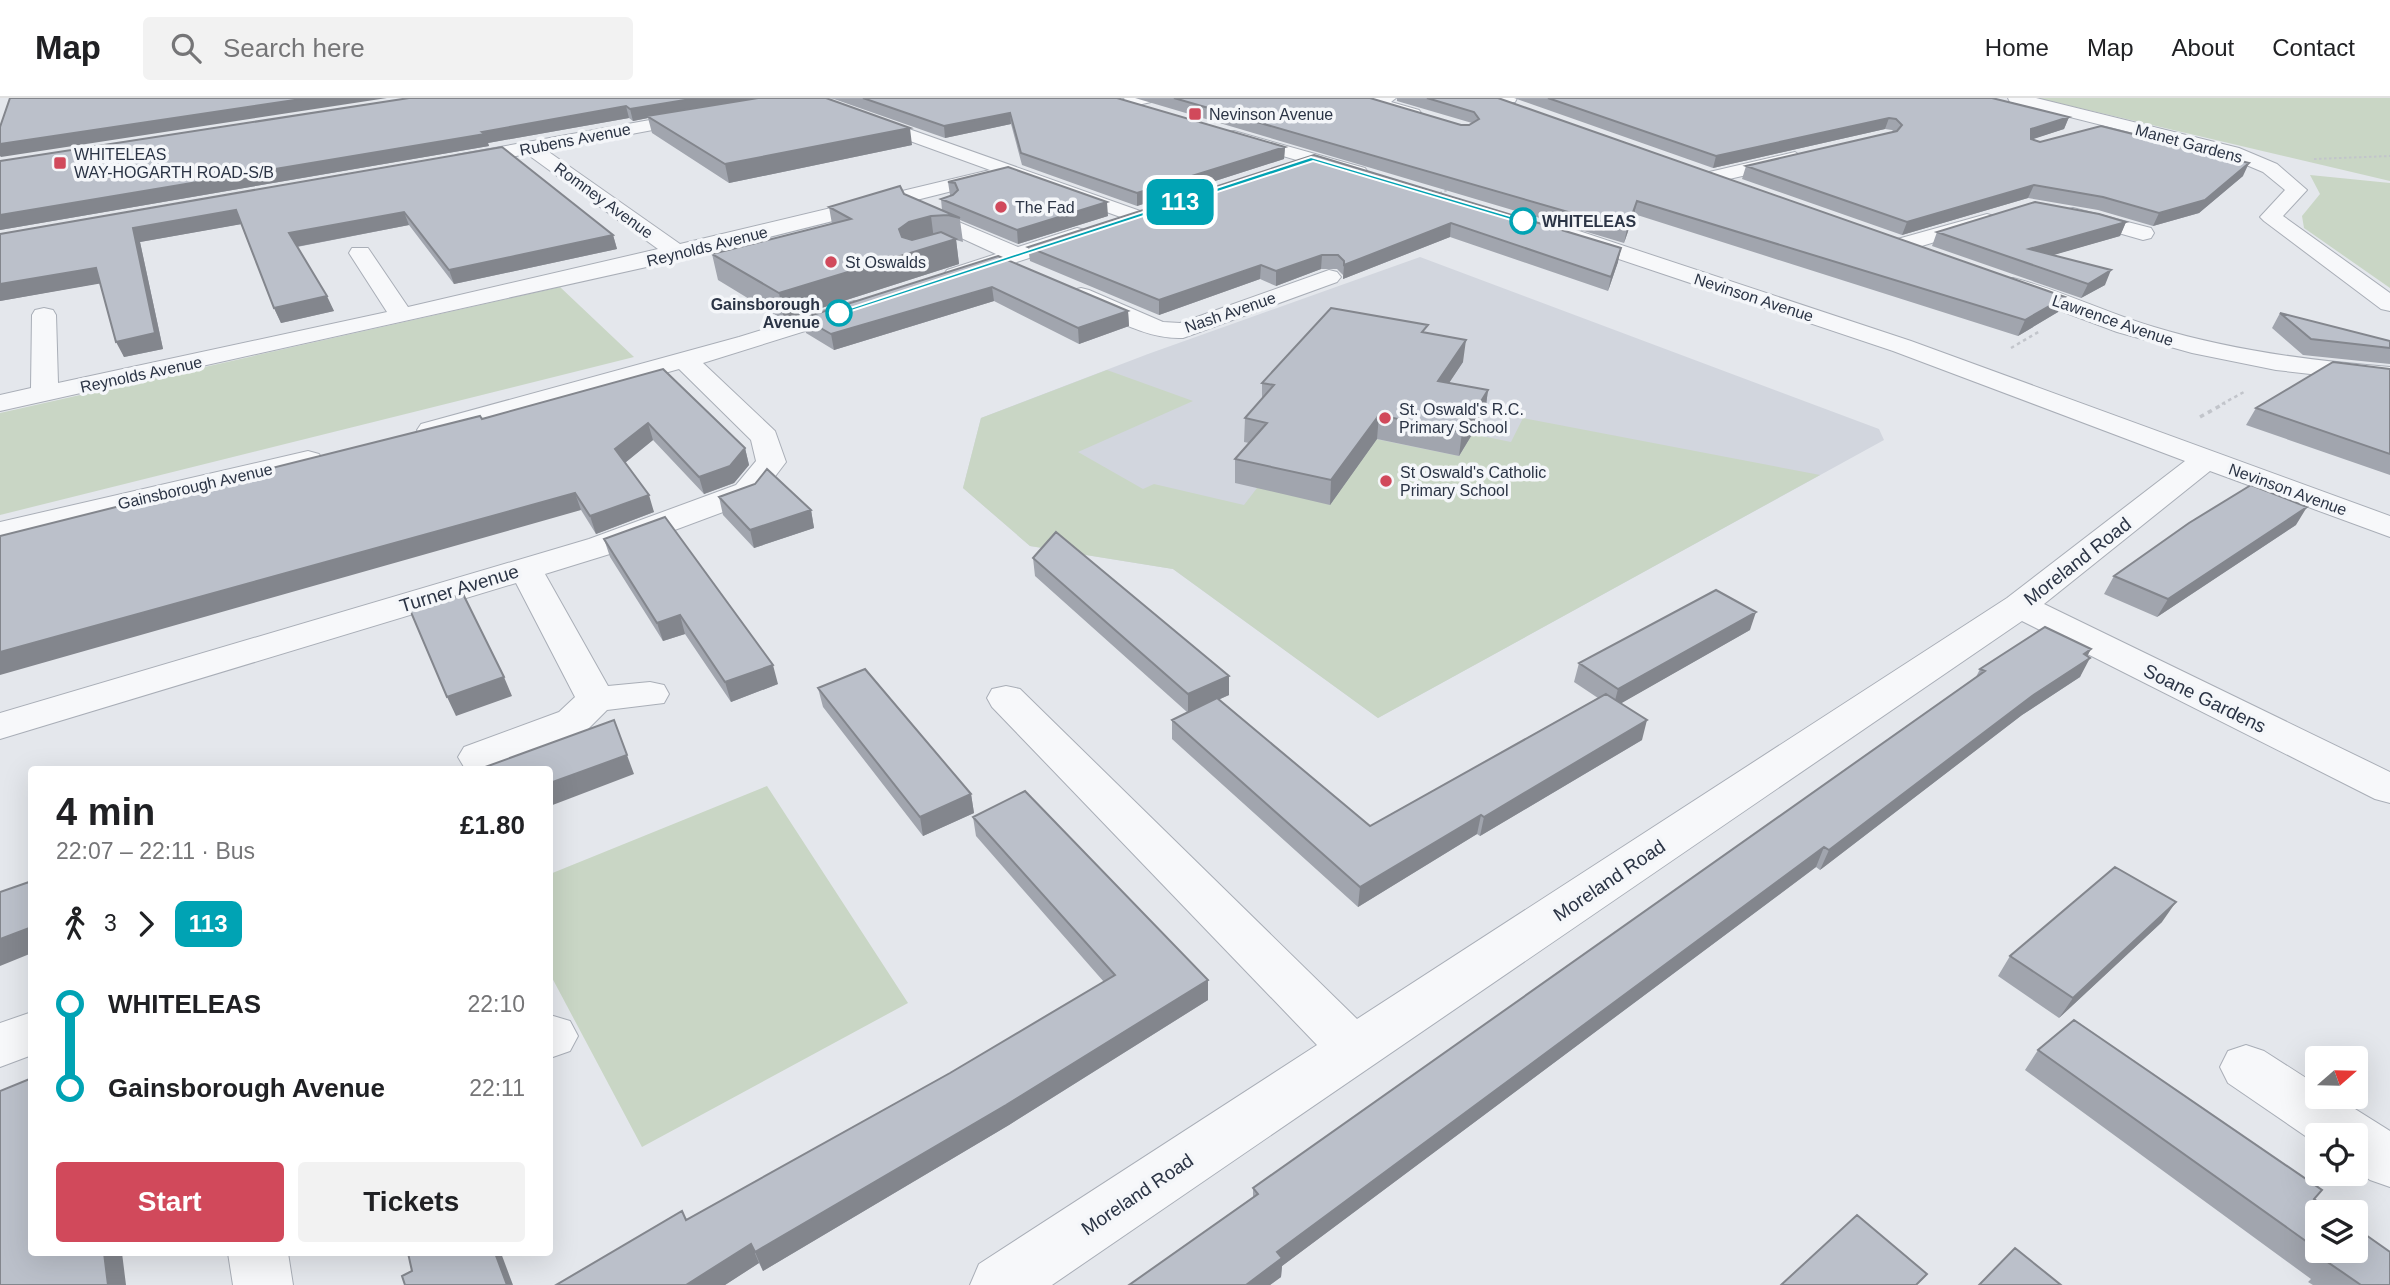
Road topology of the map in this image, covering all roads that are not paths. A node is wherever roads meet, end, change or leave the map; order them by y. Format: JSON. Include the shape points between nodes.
{"nodes":[{"id":1,"x":1388,"y":98,"type":"edge"},
{"id":2,"x":2016,"y":98,"type":"edge"},
{"id":3,"x":1364,"y":99,"type":"edge"},
{"id":4,"x":1126,"y":100,"type":"edge"},
{"id":5,"x":839,"y":109,"type":"edge"},
{"id":6,"x":717,"y":113,"type":"edge"},
{"id":7,"x":1165,"y":115,"type":"edge"},
{"id":8,"x":1430,"y":119,"type":"edge"},
{"id":9,"x":2116,"y":123,"type":"junction"},
{"id":10,"x":1218,"y":131,"type":"edge"},
{"id":11,"x":2076,"y":135,"type":"edge"},
{"id":12,"x":531,"y":148,"type":"junction"},
{"id":13,"x":1819,"y":153,"type":"edge"},
{"id":14,"x":1313,"y":159,"type":"junction"},
{"id":15,"x":434,"y":165,"type":"edge"},
{"id":16,"x":1010,"y":171,"type":"junction"},
{"id":17,"x":1272,"y":172,"type":"edge"},
{"id":18,"x":1044,"y":183,"type":"junction"},
{"id":19,"x":1744,"y":189,"type":"edge"},
{"id":20,"x":815,"y":193,"type":"dead end"},
{"id":21,"x":1435,"y":195,"type":"edge"},
{"id":22,"x":2050,"y":211,"type":"edge"},
{"id":23,"x":845,"y":212,"type":"junction"},
{"id":24,"x":2003,"y":215,"type":"edge"},
{"id":25,"x":1547,"y":228,"type":"edge"},
{"id":26,"x":2143,"y":233,"type":"edge"},
{"id":27,"x":1878,"y":237,"type":"edge"},
{"id":28,"x":1902,"y":245,"type":"junction"},
{"id":29,"x":946,"y":246,"type":"dead end"},
{"id":30,"x":360,"y":253,"type":"dead end"},
{"id":31,"x":677,"y":253,"type":"junction"},
{"id":32,"x":1939,"y":258,"type":"edge"},
{"id":33,"x":1007,"y":263,"type":"junction"},
{"id":34,"x":1274,"y":275,"type":"edge"},
{"id":35,"x":1988,"y":276,"type":"edge"},
{"id":36,"x":1329,"y":277,"type":"edge"},
{"id":37,"x":933,"y":282,"type":"edge"},
{"id":38,"x":1304,"y":286,"type":"junction"},
{"id":39,"x":1065,"y":288,"type":"edge"},
{"id":40,"x":880,"y":299,"type":"edge"},
{"id":41,"x":1996,"y":300,"type":"edge"},
{"id":42,"x":2390,"y":304,"type":"edge"},
{"id":43,"x":44,"y":315,"type":"dead end"},
{"id":44,"x":402,"y":316,"type":"junction"},
{"id":45,"x":2100,"y":316,"type":"junction"},
{"id":46,"x":685,"y":360,"type":"junction"},
{"id":47,"x":2390,"y":374,"type":"edge"},
{"id":48,"x":45,"y":394,"type":"junction"},
{"id":49,"x":0,"y":403,"type":"edge"},
{"id":50,"x":408,"y":436,"type":"edge"},
{"id":51,"x":331,"y":454,"type":"edge"},
{"id":52,"x":2206,"y":459,"type":"junction"},
{"id":53,"x":2390,"y":527,"type":"edge"},
{"id":54,"x":0,"y":532,"type":"edge"},
{"id":55,"x":525,"y":568,"type":"junction"},
{"id":56,"x":2020,"y":606,"type":"junction"},
{"id":57,"x":650,"y":694,"type":"dead end"},
{"id":58,"x":1006,"y":698,"type":"dead end"},
{"id":59,"x":596,"y":699,"type":"junction"},
{"id":60,"x":0,"y":726,"type":"edge"},
{"id":61,"x":478,"y":757,"type":"dead end"},
{"id":62,"x":2390,"y":789,"type":"edge"},
{"id":63,"x":28,"y":1034,"type":"edge"},
{"id":64,"x":0,"y":1045,"type":"edge"},
{"id":65,"x":1354,"y":1050,"type":"junction"},
{"id":66,"x":2246,"y":1067,"type":"dead end"},
{"id":67,"x":2330,"y":1123,"type":"edge"},
{"id":68,"x":2368,"y":1147,"type":"edge"},
{"id":69,"x":2390,"y":1162,"type":"edge"},
{"id":70,"x":258,"y":1256,"type":"edge"},
{"id":71,"x":263,"y":1285,"type":"edge"},
{"id":72,"x":1000,"y":1285,"type":"edge"}],
"edges":[{"from":1,"to":3,"type":"street"},
{"from":2,"to":9,"type":"street","name":"Manet Gardens"},
{"from":3,"to":8,"type":"street"},
{"from":4,"to":7,"type":"street"},
{"from":5,"to":16,"type":"street"},
{"from":6,"to":12,"type":"street","name":"Rubens Avenue"},
{"from":9,"to":11,"type":"street"},
{"from":9,"to":42,"type":"street","name":"Manet Gardens","via":[[2232,152],[2270,168],[2297,190],[2271,216]]},
{"from":10,"to":14,"type":"street"},
{"from":12,"to":15,"type":"street","name":"Rubens Avenue"},
{"from":12,"to":31,"type":"street","name":"Romney Avenue"},
{"from":13,"to":19,"type":"street","via":[[1703,174]]},
{"from":14,"to":17,"type":"street"},
{"from":14,"to":21,"type":"street"},
{"from":16,"to":18,"type":"street"},
{"from":16,"to":23,"type":"street","name":"Reynolds Avenue"},
{"from":18,"to":33,"type":"street","via":[[1017,190],[1000,188],[915,211]]},
{"from":18,"to":33,"type":"street","via":[[1148,212]]},
{"from":20,"to":23,"type":"street"},
{"from":22,"to":26,"type":"street"},
{"from":23,"to":31,"type":"street","name":"Reynolds Avenue"},
{"from":24,"to":28,"type":"street"},
{"from":25,"to":52,"type":"street","name":"Nevinson Avenue","via":[[1902,346]]},
{"from":27,"to":28,"type":"street"},
{"from":28,"to":32,"type":"street"},
{"from":29,"to":33,"type":"street"},
{"from":30,"to":44,"type":"street"},
{"from":31,"to":44,"type":"street","name":"Reynolds Avenue"},
{"from":33,"to":37,"type":"street"},
{"from":34,"to":38,"type":"street","name":"Nash Avenue"},
{"from":35,"to":45,"type":"street","name":"Lawrence Avenue"},
{"from":36,"to":38,"type":"street","name":"Nash Avenue"},
{"from":38,"to":39,"type":"street","name":"Nash Avenue","via":[[1183,330],[1168,331]]},
{"from":40,"to":46,"type":"street"},
{"from":41,"to":45,"type":"street","via":[[2043,313]]},
{"from":43,"to":48,"type":"street"},
{"from":44,"to":48,"type":"street","name":"Reynolds Avenue"},
{"from":45,"to":47,"type":"street","name":"Lawrence Avenue","via":[[2225,354]]},
{"from":46,"to":50,"type":"street"},
{"from":46,"to":55,"type":"street","name":"Turner Avenue","via":[[765,437],[771,462],[747,492]]},
{"from":48,"to":49,"type":"street","name":"Reynolds Avenue"},
{"from":51,"to":54,"type":"street","name":"Gainsborough Avenue"},
{"from":52,"to":53,"type":"street","name":"Nevinson Avenue"},
{"from":52,"to":56,"type":"street","name":"Moreland Road"},
{"from":55,"to":59,"type":"street"},
{"from":55,"to":60,"type":"street","name":"Turner Avenue"},
{"from":56,"to":62,"type":"street","name":"Soane Gardens"},
{"from":56,"to":65,"type":"street","name":"Moreland Road"},
{"from":57,"to":59,"type":"street"},
{"from":58,"to":65,"type":"street"},
{"from":59,"to":61,"type":"street","via":[[573,721]]},
{"from":63,"to":64,"type":"street"},
{"from":65,"to":72,"type":"street","name":"Moreland Road"},
{"from":66,"to":67,"type":"street"},
{"from":68,"to":69,"type":"street"},
{"from":70,"to":71,"type":"street"}]}
